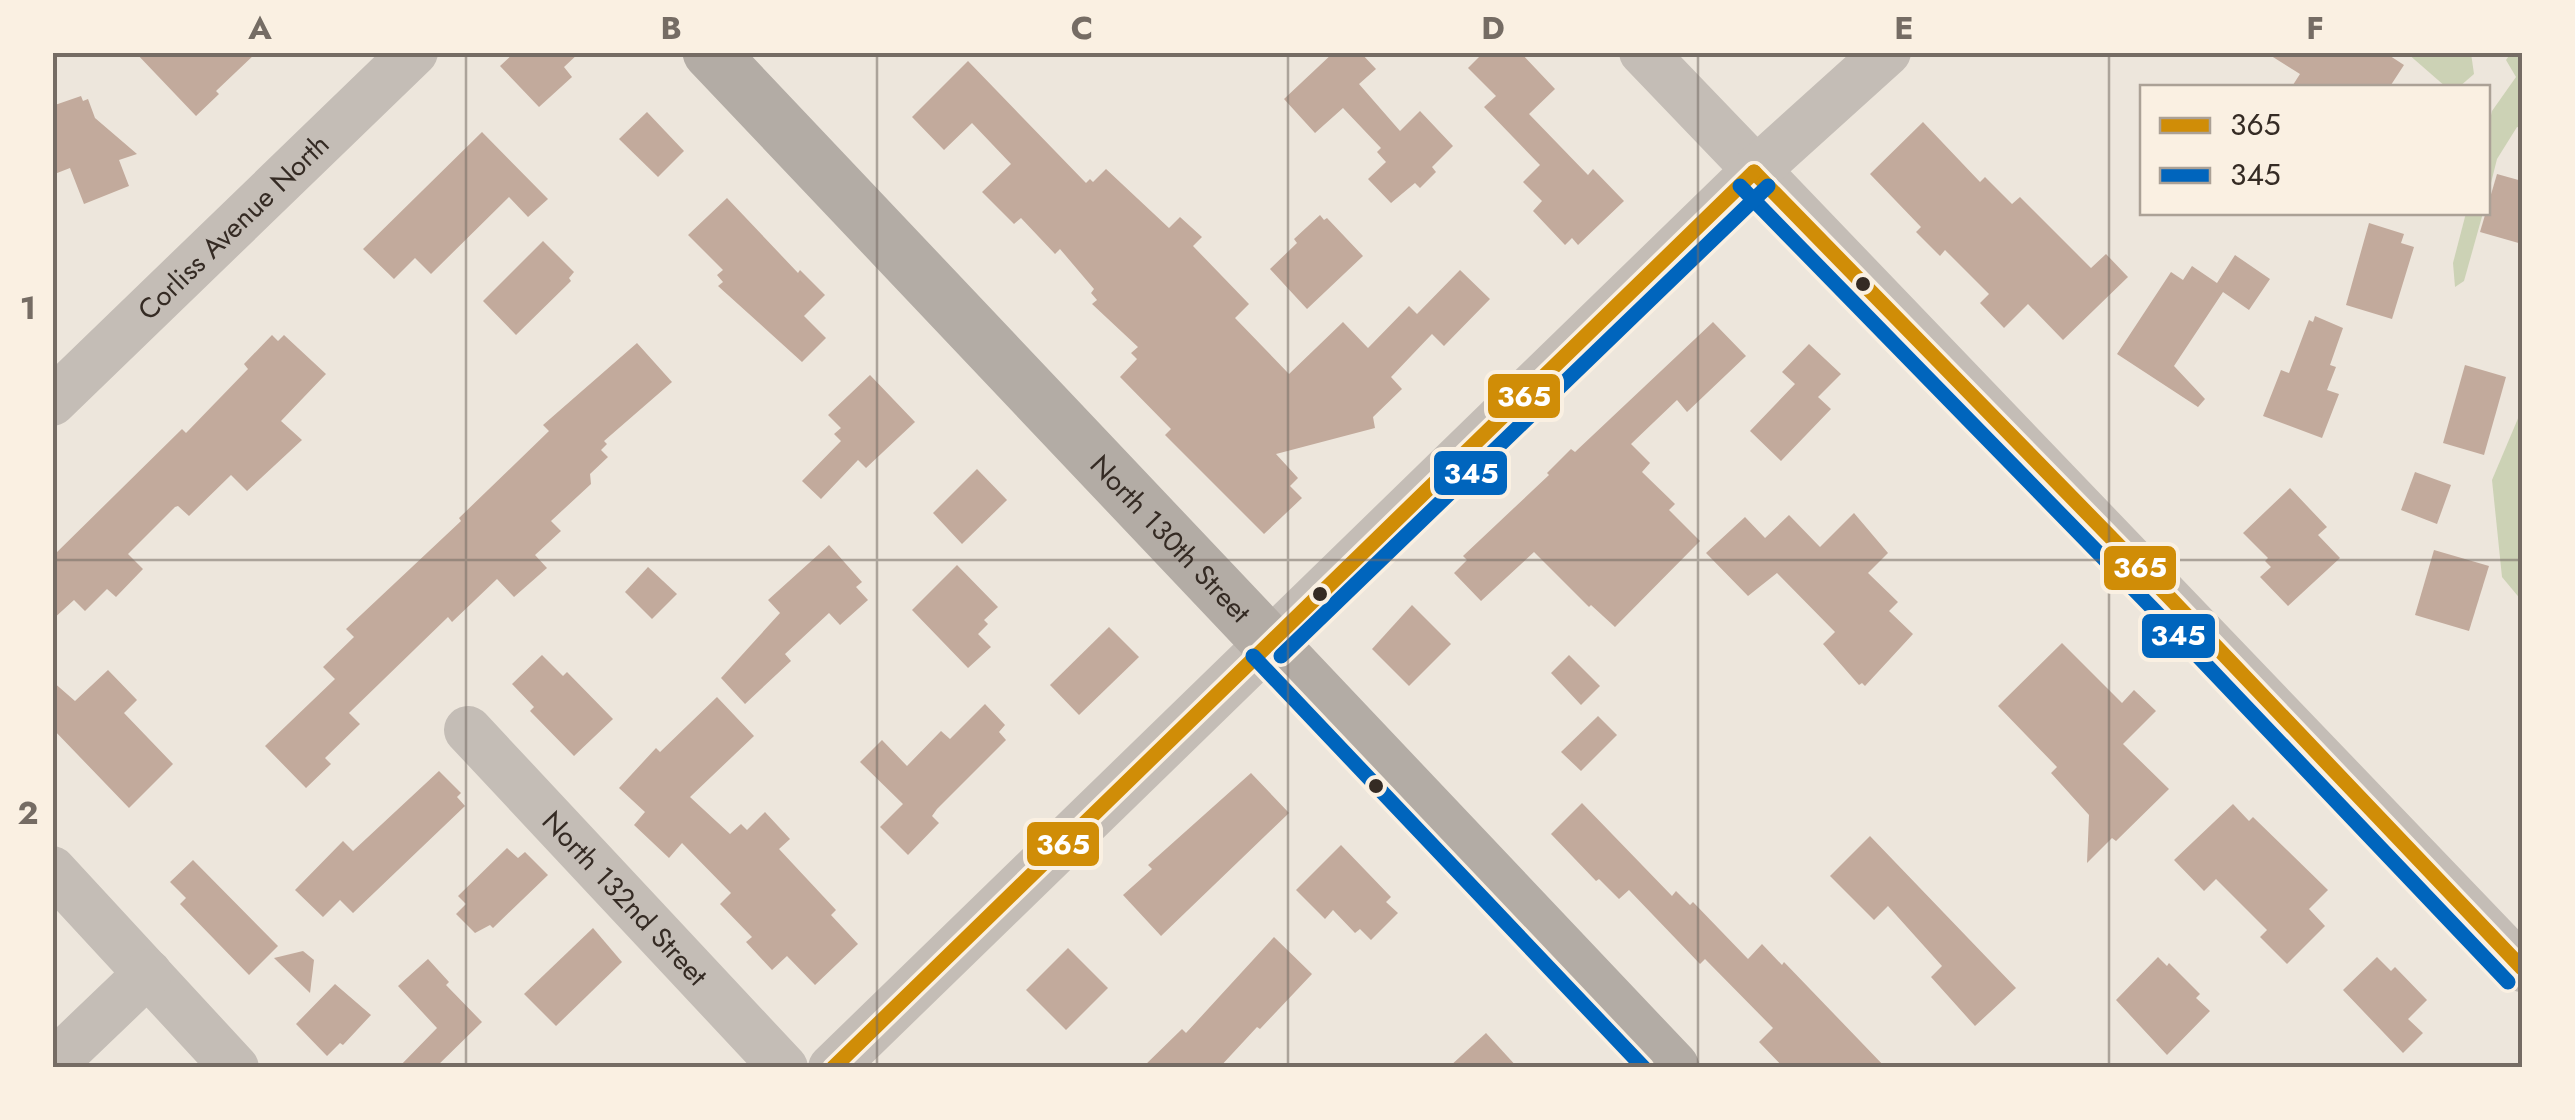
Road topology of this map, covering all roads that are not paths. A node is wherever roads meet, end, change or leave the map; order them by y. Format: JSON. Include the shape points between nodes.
{"nodes":[{"id":1,"x":414,"y":52,"type":"edge"},
{"id":2,"x":710,"y":52,"type":"edge"},
{"id":3,"x":1643,"y":52,"type":"edge"},
{"id":4,"x":1887,"y":52,"type":"edge"},
{"id":5,"x":1754,"y":172,"type":"junction"},
{"id":6,"x":52,"y":402,"type":"edge"},
{"id":7,"x":1267,"y":642,"type":"junction"},
{"id":8,"x":468,"y":730,"type":"dead end"},
{"id":9,"x":52,"y":870,"type":"edge"},
{"id":10,"x":2522,"y":968,"type":"edge"},
{"id":11,"x":148,"y":973,"type":"junction"},
{"id":12,"x":52,"y":1065,"type":"edge"},
{"id":13,"x":236,"y":1068,"type":"edge"},
{"id":14,"x":784,"y":1068,"type":"edge"},
{"id":15,"x":832,"y":1068,"type":"edge"},
{"id":16,"x":1672,"y":1068,"type":"edge"}],
"edges":[{"from":1,"to":6,"type":"street","name":"Corliss Avenue North"},
{"from":2,"to":7,"type":"main road","name":"North 130th Street"},
{"from":3,"to":5,"type":"street"},
{"from":4,"to":5,"type":"street"},
{"from":5,"to":7,"type":"street"},
{"from":5,"to":10,"type":"street"},
{"from":7,"to":15,"type":"street"},
{"from":7,"to":16,"type":"main road","name":"North 130th Street"},
{"from":8,"to":14,"type":"street","name":"North 132nd Street"},
{"from":9,"to":11,"type":"street"},
{"from":11,"to":12,"type":"street"},
{"from":11,"to":13,"type":"street"}]}
